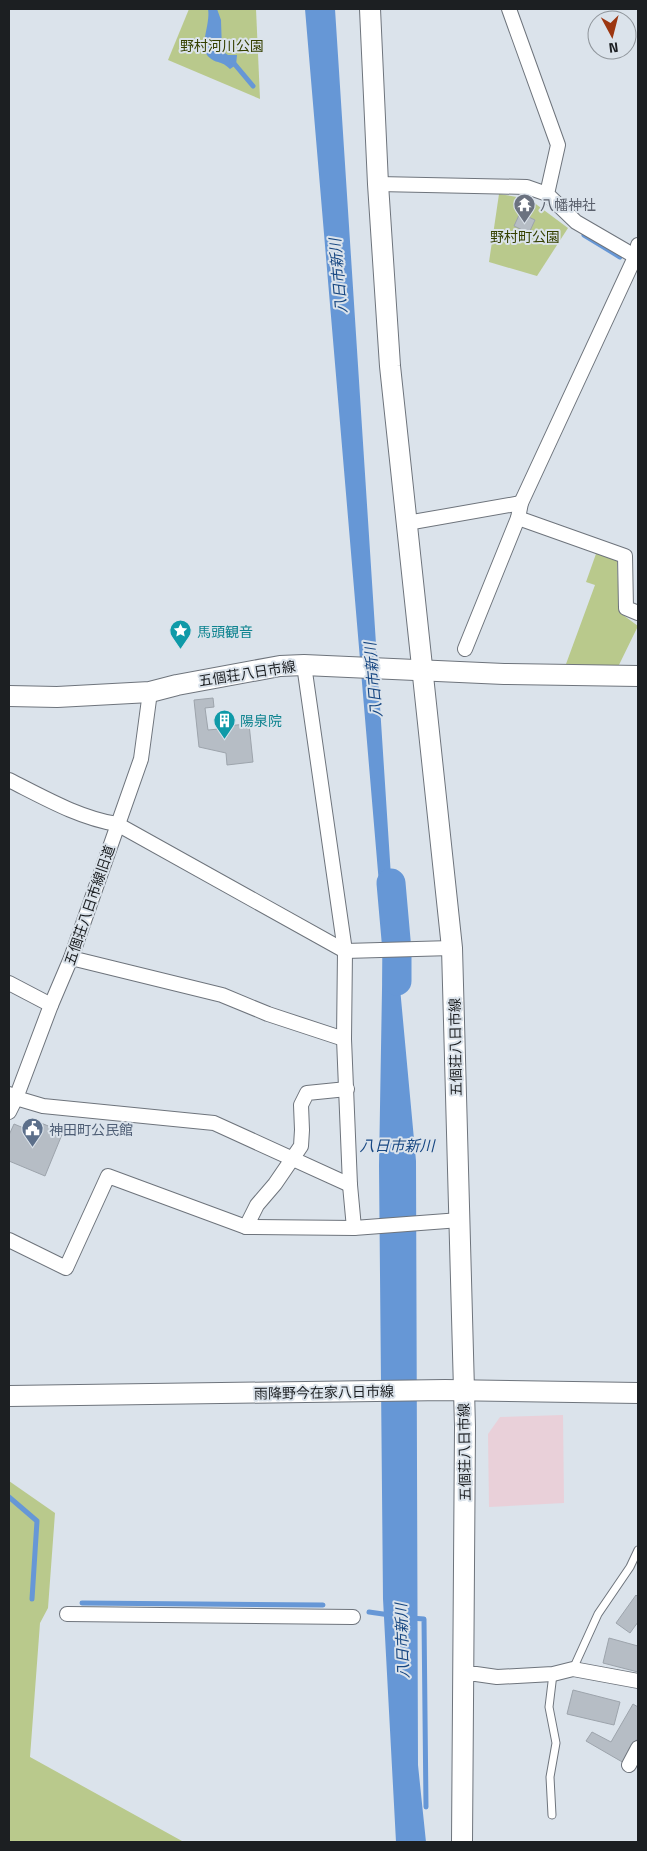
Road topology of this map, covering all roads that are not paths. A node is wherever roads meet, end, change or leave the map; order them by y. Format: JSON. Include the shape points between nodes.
{"nodes":[{"id":1,"x":370,"y":9,"type":"edge"},
{"id":2,"x":509,"y":9,"type":"edge"},
{"id":3,"x":378,"y":184,"type":"junction"},
{"id":4,"x":547,"y":194,"type":"junction"},
{"id":5,"x":637,"y":252,"type":"edge"},
{"id":6,"x":521,"y":503,"type":"junction"},
{"id":7,"x":518,"y":518,"type":"junction"},
{"id":8,"x":407,"y":523,"type":"junction"},
{"id":9,"x":638,"y":613,"type":"edge"},
{"id":10,"x":465,"y":649,"type":"dead end"},
{"id":11,"x":304,"y":665,"type":"junction"},
{"id":12,"x":423,"y":669,"type":"junction"},
{"id":13,"x":636,"y":672,"type":"edge"},
{"id":14,"x":150,"y":692,"type":"junction"},
{"id":15,"x":9,"y":696,"type":"edge"},
{"id":16,"x":9,"y":780,"type":"edge"},
{"id":17,"x":117,"y":824,"type":"junction"},
{"id":18,"x":452,"y":948,"type":"junction"},
{"id":19,"x":345,"y":951,"type":"junction"},
{"id":20,"x":71,"y":958,"type":"junction"},
{"id":21,"x":9,"y":983,"type":"edge"},
{"id":22,"x":51,"y":1005,"type":"junction"},
{"id":23,"x":344,"y":1039,"type":"junction"},
{"id":24,"x":347,"y":1089,"type":"junction"},
{"id":25,"x":12,"y":1096,"type":"edge"},
{"id":26,"x":9,"y":1112,"type":"edge"},
{"id":27,"x":293,"y":1158,"type":"junction"},
{"id":28,"x":350,"y":1185,"type":"junction"},
{"id":29,"x":460,"y":1220,"type":"junction"},
{"id":30,"x":246,"y":1227,"type":"junction"},
{"id":31,"x":354,"y":1228,"type":"junction"},
{"id":32,"x":9,"y":1240,"type":"edge"},
{"id":33,"x":454,"y":1390,"type":"junction"},
{"id":34,"x":638,"y":1393,"type":"edge"},
{"id":35,"x":9,"y":1396,"type":"edge"},
{"id":36,"x":638,"y":1550,"type":"edge"},
{"id":37,"x":67,"y":1614,"type":"dead end"},
{"id":38,"x":353,"y":1617,"type":"dead end"},
{"id":39,"x":572,"y":1669,"type":"junction"},
{"id":40,"x":463,"y":1674,"type":"junction"},
{"id":41,"x":553,"y":1674,"type":"junction"},
{"id":42,"x":638,"y":1681,"type":"edge"},
{"id":43,"x":638,"y":1748,"type":"edge"},
{"id":44,"x":629,"y":1765,"type":"dead end"},
{"id":45,"x":552,"y":1815,"type":"dead end"},
{"id":46,"x":462,"y":1842,"type":"edge"}],
"edges":[{"from":1,"to":3,"type":"main road"},
{"from":2,"to":4,"type":"street","via":[[558,145]]},
{"from":3,"to":4,"type":"street","via":[[527,187]]},
{"from":3,"to":8,"type":"main road","via":[[390,366]]},
{"from":4,"to":5,"type":"street","via":[[576,222]]},
{"from":5,"to":6,"type":"street"},
{"from":6,"to":7,"type":"street"},
{"from":6,"to":8,"type":"street"},
{"from":7,"to":9,"type":"street","via":[[625,556],[626,608]]},
{"from":7,"to":10,"type":"street"},
{"from":8,"to":12,"type":"main road"},
{"from":11,"to":12,"type":"main road","name":"五個荘八日市線"},
{"from":11,"to":14,"type":"main road","name":"五個荘八日市線","via":[[280,666]]},
{"from":11,"to":19,"type":"street"},
{"from":12,"to":13,"type":"main road","via":[[504,674]]},
{"from":12,"to":18,"type":"main road","name":"五個荘八日市線"},
{"from":14,"to":15,"type":"main road","name":"五個荘八日市線"},
{"from":14,"to":17,"type":"street","name":"五個荘八日市線旧道","via":[[141,759]]},
{"from":16,"to":17,"type":"street","via":[[61,806]]},
{"from":17,"to":19,"type":"street"},
{"from":17,"to":20,"type":"street","name":"五個荘八日市線旧道"},
{"from":18,"to":19,"type":"street"},
{"from":18,"to":29,"type":"main road","name":"五個荘八日市線"},
{"from":19,"to":23,"type":"street"},
{"from":20,"to":22,"type":"street","name":"五個荘八日市線旧道"},
{"from":20,"to":23,"type":"street","via":[[222,995]]},
{"from":21,"to":22,"type":"street"},
{"from":22,"to":25,"type":"street","name":"五個荘八日市線旧道"},
{"from":23,"to":24,"type":"street"},
{"from":24,"to":27,"type":"street","via":[[307,1093],[301,1105],[301,1146]]},
{"from":24,"to":28,"type":"street"},
{"from":25,"to":26,"type":"street","name":"五個荘八日市線旧道"},
{"from":25,"to":27,"type":"street","via":[[43,1106],[214,1123]]},
{"from":27,"to":28,"type":"street"},
{"from":27,"to":30,"type":"street","via":[[257,1206]]},
{"from":28,"to":31,"type":"street"},
{"from":29,"to":31,"type":"street"},
{"from":29,"to":33,"type":"main road","name":"五個荘八日市線"},
{"from":30,"to":31,"type":"street"},
{"from":30,"to":32,"type":"street","via":[[108,1176],[66,1268]]},
{"from":33,"to":34,"type":"main road","name":"雨降野今在家八日市線"},
{"from":33,"to":35,"type":"main road","name":"雨降野今在家八日市線"},
{"from":33,"to":40,"type":"main road","name":"五個荘八日市線","via":[[465,1427]]},
{"from":36,"to":39,"type":"lane","via":[[598,1614]]},
{"from":37,"to":38,"type":"street"},
{"from":39,"to":41,"type":"street"},
{"from":39,"to":42,"type":"street"},
{"from":40,"to":41,"type":"street","via":[[498,1677]]},
{"from":40,"to":46,"type":"main road","name":"五個荘八日市線"},
{"from":41,"to":45,"type":"lane","via":[[549,1707],[556,1743],[550,1777]]},
{"from":43,"to":44,"type":"street"}]}
